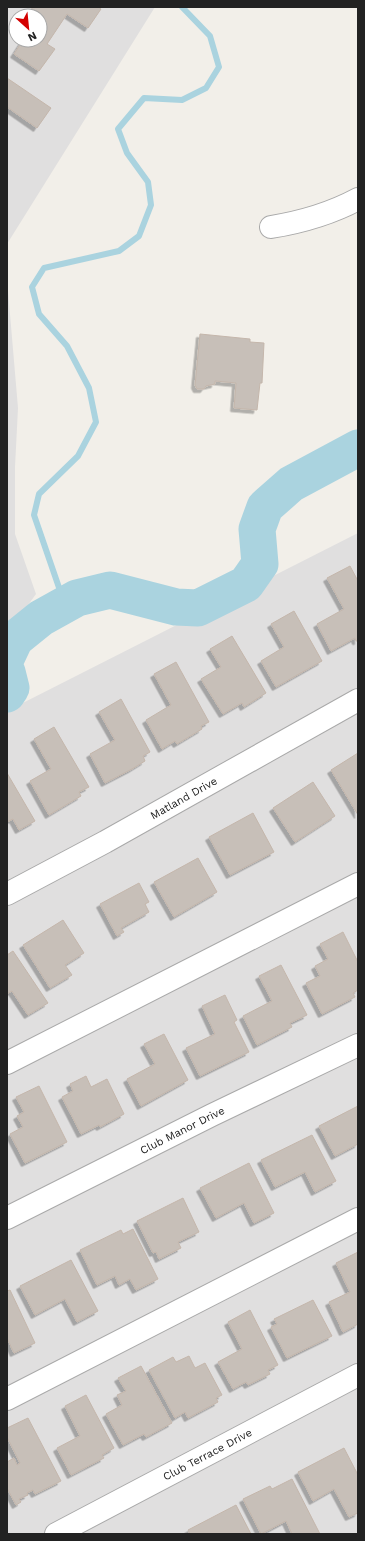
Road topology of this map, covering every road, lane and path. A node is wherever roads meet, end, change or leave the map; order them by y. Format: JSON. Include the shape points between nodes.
{"nodes":[{"id":1,"x":358,"y":199,"type":"edge"},
{"id":2,"x":271,"y":227,"type":"dead end"},
{"id":3,"x":358,"y":700,"type":"edge"},
{"id":4,"x":358,"y":884,"type":"edge"},
{"id":5,"x":7,"y":894,"type":"edge"},
{"id":6,"x":358,"y":1045,"type":"edge"},
{"id":7,"x":7,"y":1063,"type":"edge"},
{"id":8,"x":7,"y":1218,"type":"edge"},
{"id":9,"x":358,"y":1219,"type":"edge"},
{"id":10,"x":358,"y":1375,"type":"edge"},
{"id":11,"x":7,"y":1399,"type":"edge"},
{"id":12,"x":56,"y":1534,"type":"edge"}],
"edges":[{"from":1,"to":2,"type":"street","via":[[337,210],[300,222]]},
{"from":3,"to":5,"type":"street","name":"Matland Drive"},
{"from":4,"to":7,"type":"street"},
{"from":6,"to":8,"type":"street","name":"Club Manor Drive"},
{"from":9,"to":11,"type":"street"},
{"from":10,"to":12,"type":"street","name":"Club Terrace Drive"}]}
